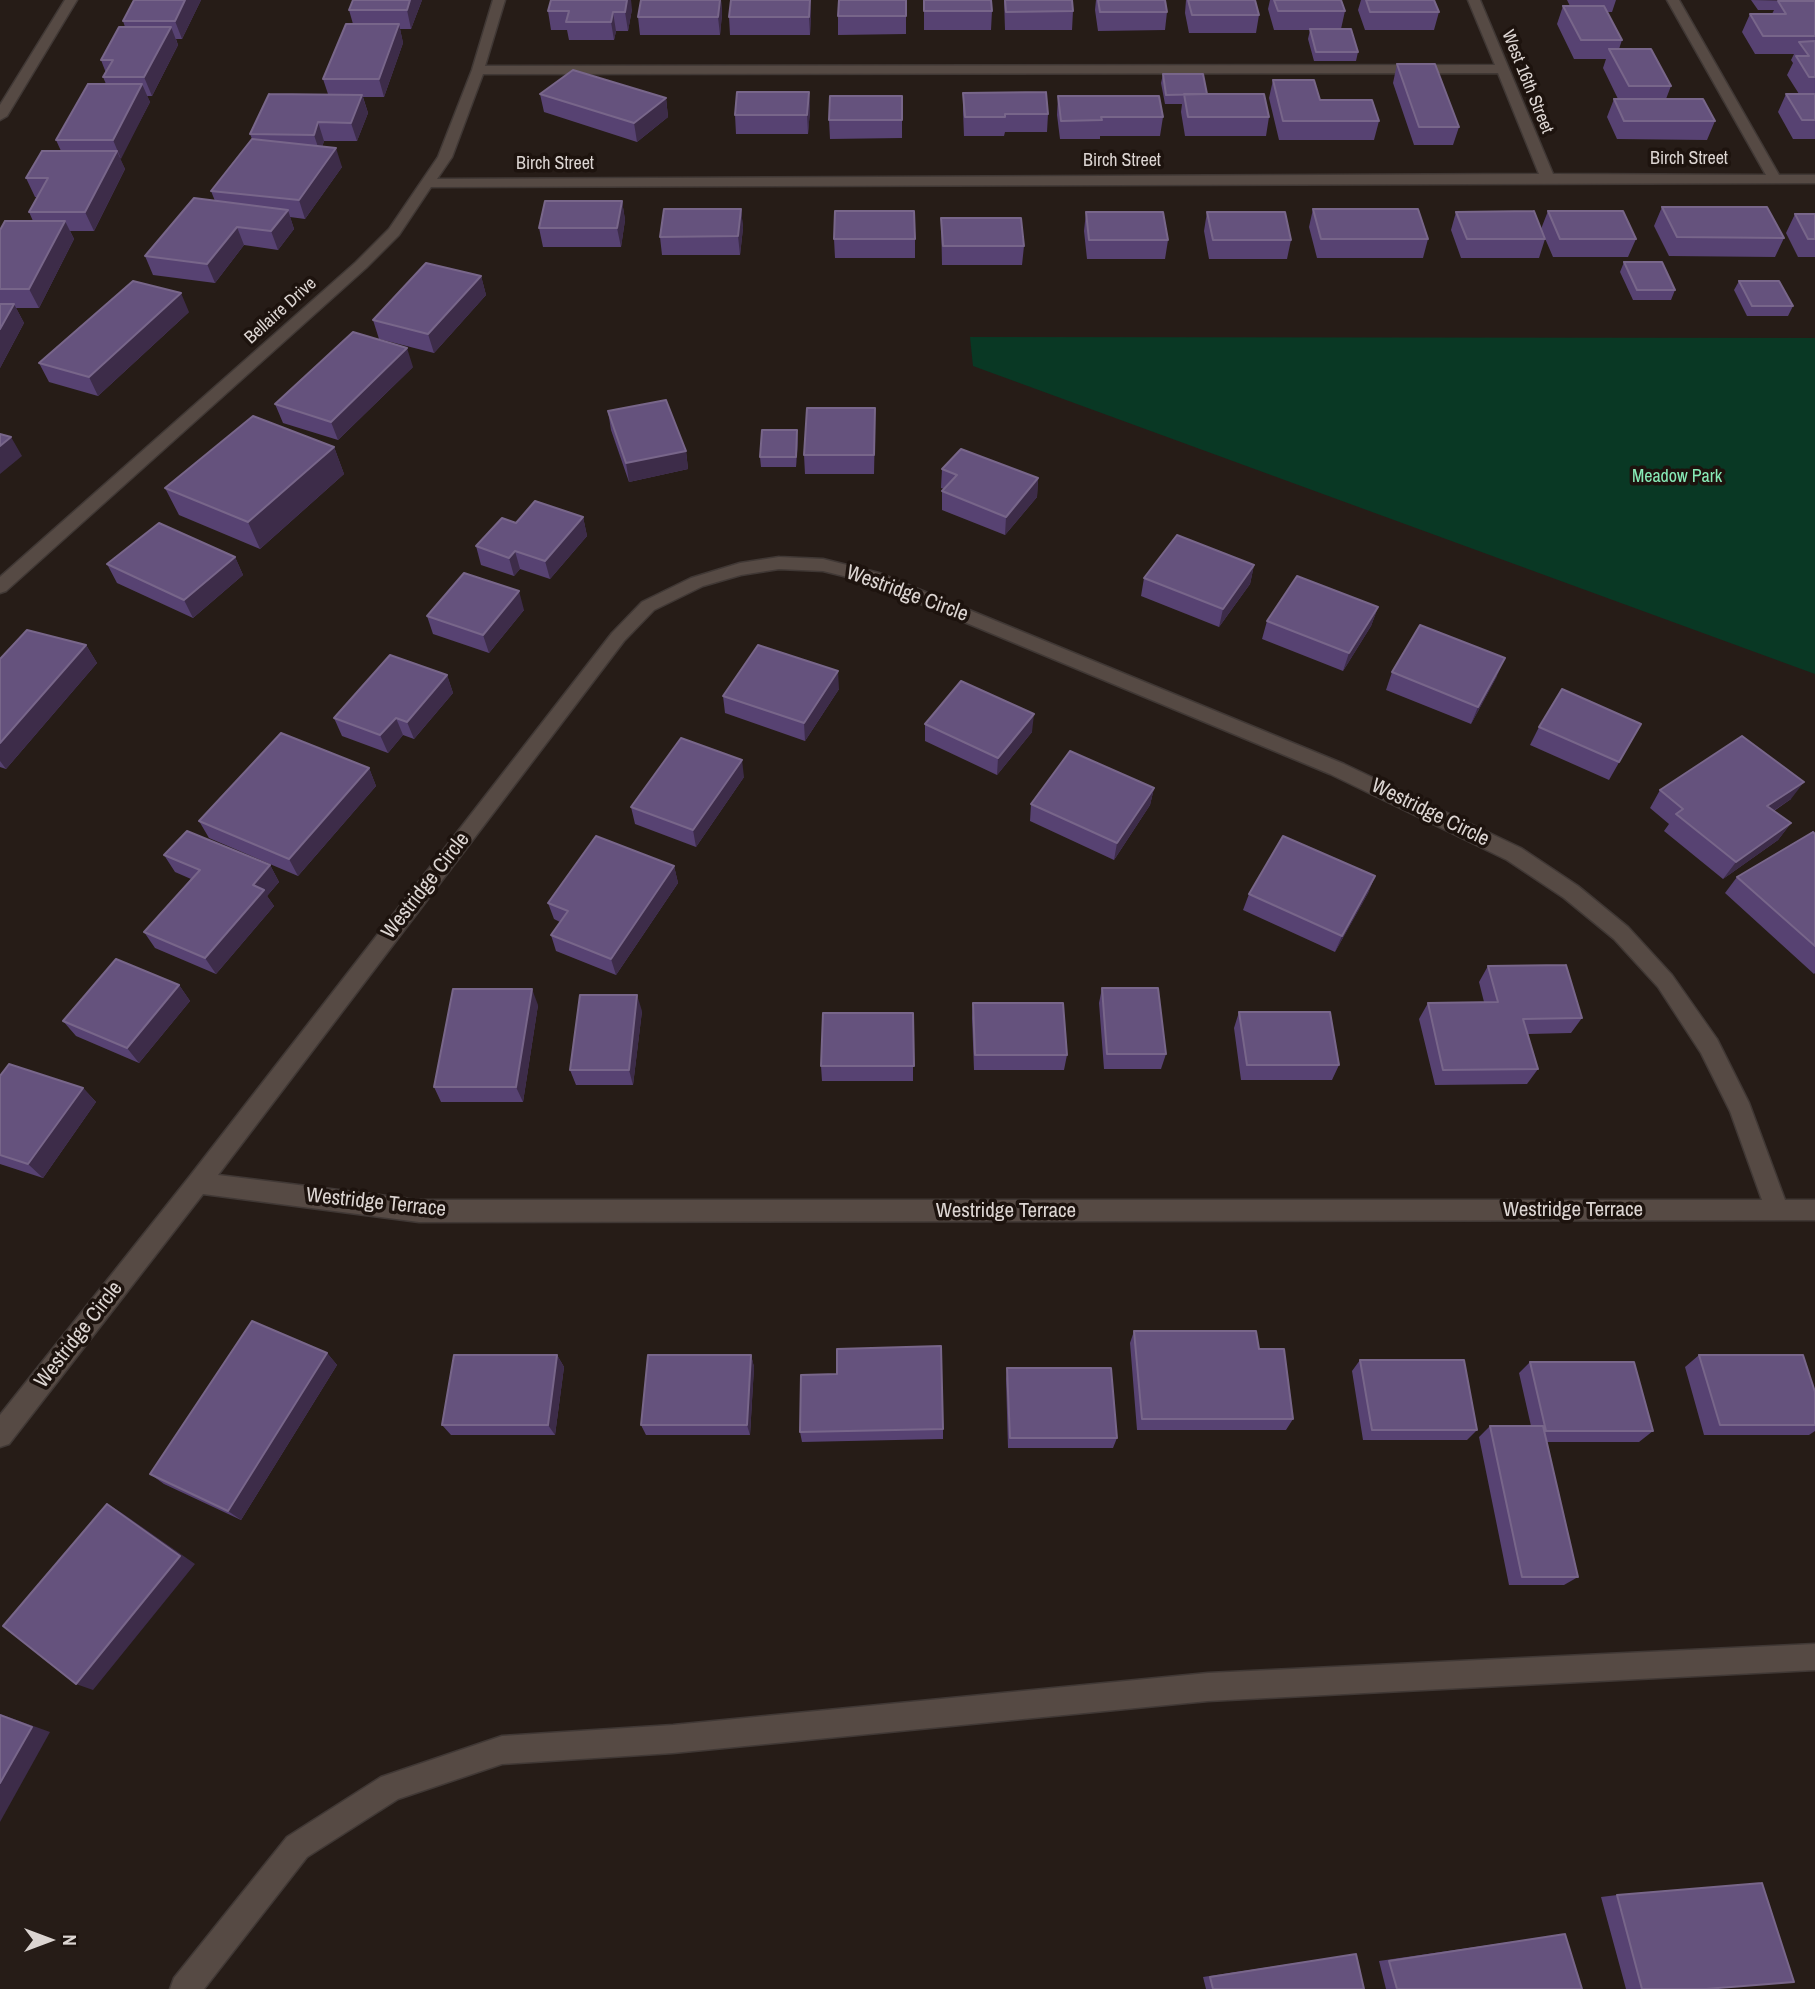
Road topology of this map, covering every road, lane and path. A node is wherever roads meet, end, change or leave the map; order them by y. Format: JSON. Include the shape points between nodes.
{"nodes":[{"id":1,"x":71,"y":0,"type":"edge"},
{"id":2,"x":499,"y":0,"type":"edge"},
{"id":3,"x":1474,"y":0,"type":"edge"},
{"id":4,"x":1673,"y":0,"type":"edge"},
{"id":5,"x":1503,"y":69,"type":"junction"},
{"id":6,"x":478,"y":70,"type":"junction"},
{"id":7,"x":0,"y":116,"type":"edge"},
{"id":8,"x":1548,"y":178,"type":"junction"},
{"id":9,"x":1775,"y":179,"type":"junction"},
{"id":10,"x":1815,"y":179,"type":"edge"},
{"id":11,"x":429,"y":183,"type":"junction"},
{"id":12,"x":0,"y":587,"type":"edge"},
{"id":13,"x":198,"y":1183,"type":"junction"},
{"id":14,"x":1777,"y":1210,"type":"junction"},
{"id":15,"x":1815,"y":1210,"type":"edge"},
{"id":16,"x":0,"y":1435,"type":"edge"},
{"id":17,"x":1815,"y":1657,"type":"edge"},
{"id":18,"x":185,"y":1989,"type":"edge"}],
"edges":[{"from":1,"to":7,"type":"street"},
{"from":2,"to":6,"type":"street","name":"Bellaire Drive"},
{"from":3,"to":5,"type":"street","name":"West 16th Street"},
{"from":4,"to":9,"type":"street"},
{"from":5,"to":6,"type":"street"},
{"from":5,"to":8,"type":"street","name":"West 16th Street"},
{"from":6,"to":11,"type":"street","name":"Bellaire Drive","via":[[458,126]]},
{"from":8,"to":9,"type":"street","name":"Birch Street"},
{"from":8,"to":11,"type":"street","name":"Birch Street"},
{"from":9,"to":10,"type":"street","name":"Birch Street"},
{"from":11,"to":12,"type":"street","name":"Bellaire Drive","via":[[394,232],[361,265]]},
{"from":13,"to":14,"type":"street","name":"Westridge Terrace","via":[[419,1211]]},
{"from":13,"to":14,"type":"street","name":"Westridge Circle","via":[[618,637],[648,606],[697,582],[779,563],[823,565],[873,577],[1337,769],[1514,854],[1621,933],[1665,982],[1709,1046],[1741,1110]]},
{"from":13,"to":16,"type":"street","name":"Westridge Circle"},
{"from":14,"to":15,"type":"street","name":"Westridge Terrace"},
{"from":17,"to":18,"type":"street","via":[[1208,1687],[673,1739],[502,1750],[391,1787],[297,1847]]}]}
